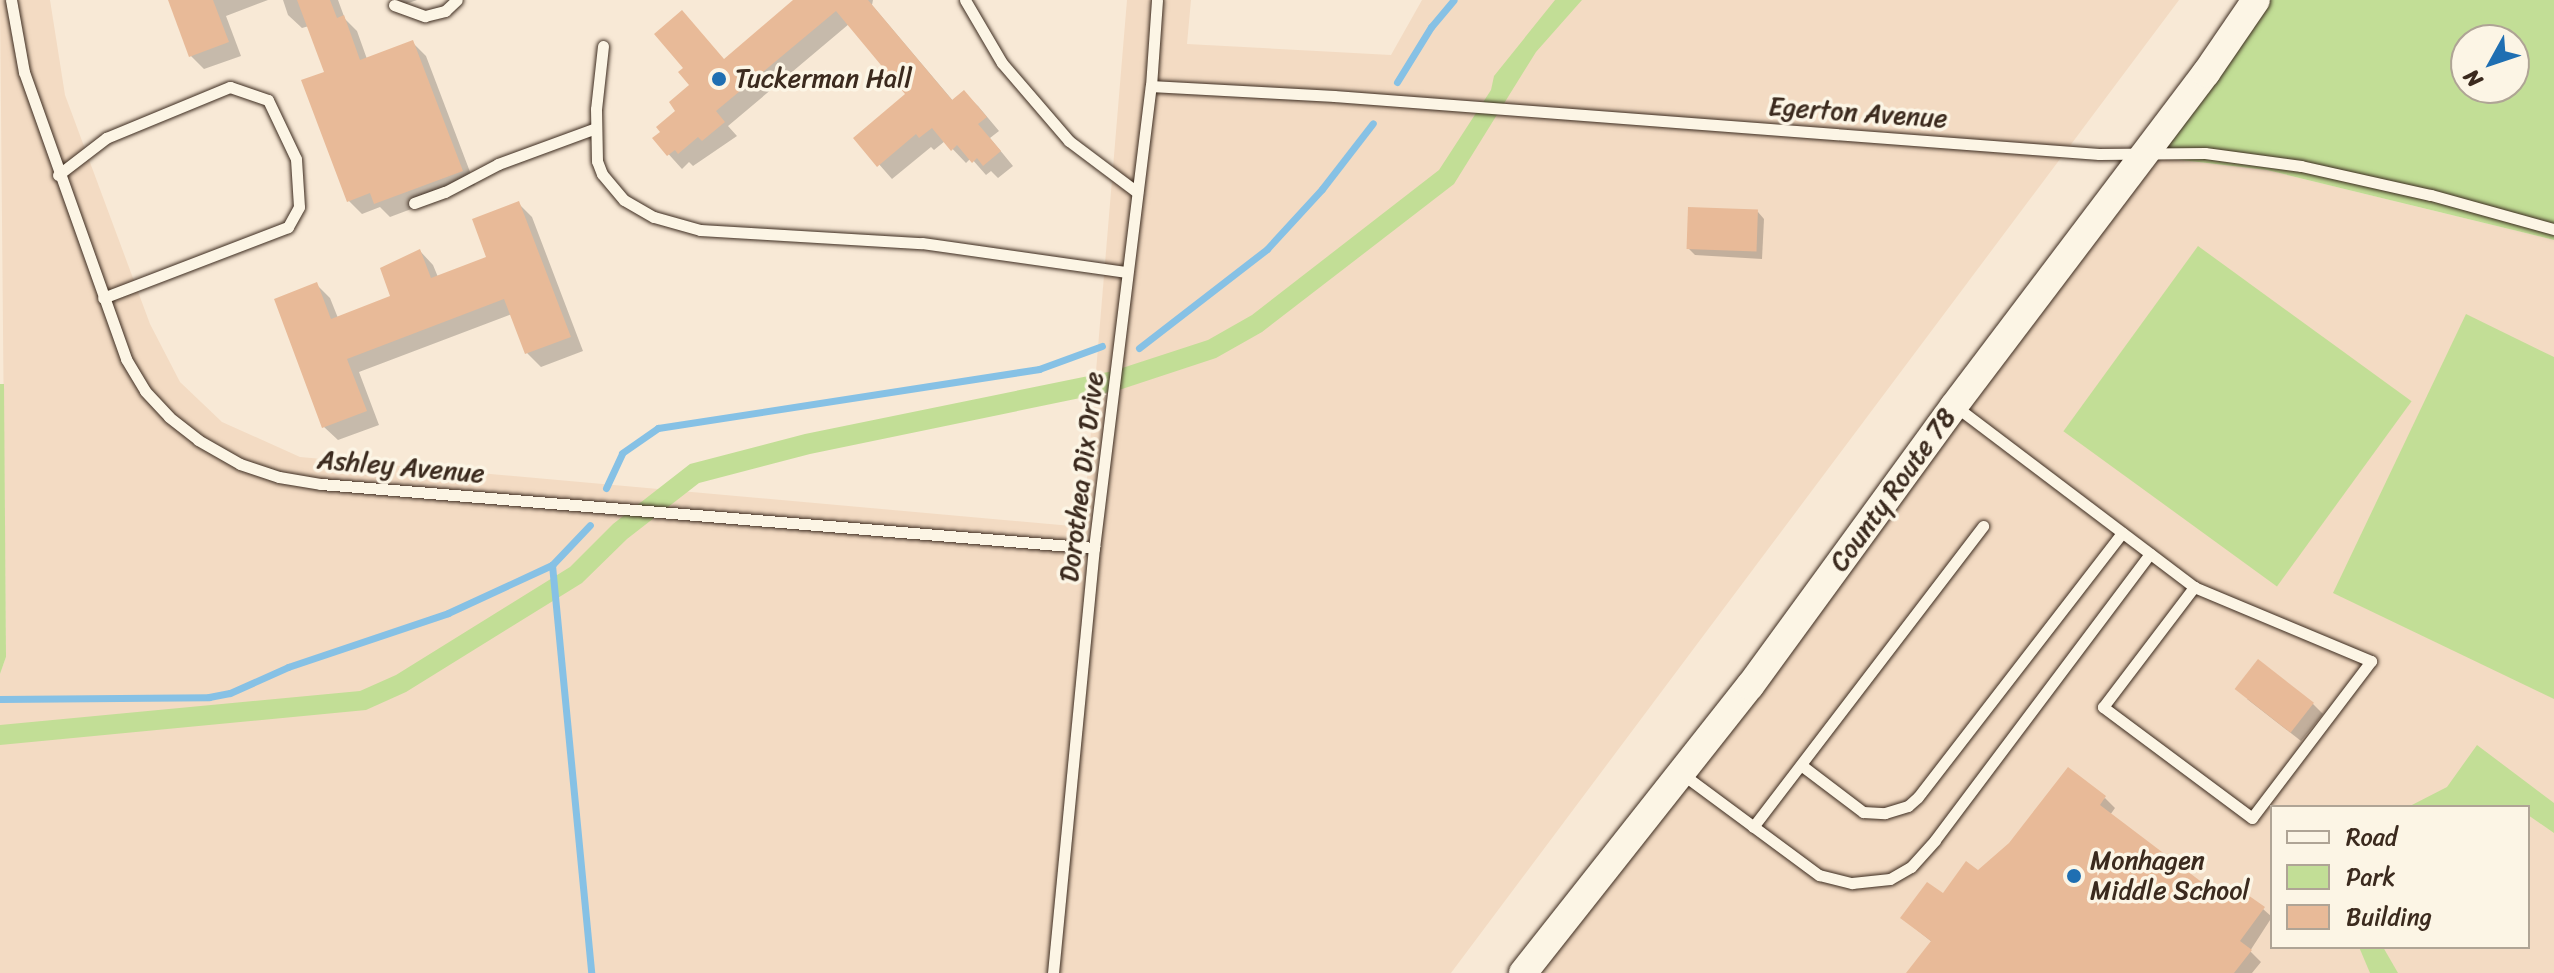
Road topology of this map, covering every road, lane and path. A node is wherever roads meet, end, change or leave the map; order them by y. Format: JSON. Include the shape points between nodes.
{"nodes":[{"id":1,"x":11,"y":0,"type":"edge"},
{"id":2,"x":457,"y":0,"type":"edge"},
{"id":3,"x":965,"y":0,"type":"edge"},
{"id":4,"x":1157,"y":0,"type":"edge"},
{"id":5,"x":2256,"y":0,"type":"edge"},
{"id":6,"x":394,"y":5,"type":"dead end"},
{"id":7,"x":603,"y":46,"type":"dead end"},
{"id":8,"x":1151,"y":86,"type":"junction"},
{"id":9,"x":596,"y":128,"type":"junction"},
{"id":10,"x":2145,"y":153,"type":"junction"},
{"id":11,"x":58,"y":175,"type":"junction"},
{"id":12,"x":1137,"y":192,"type":"junction"},
{"id":13,"x":414,"y":203,"type":"dead end"},
{"id":14,"x":2554,"y":229,"type":"edge"},
{"id":15,"x":1127,"y":272,"type":"junction"},
{"id":16,"x":103,"y":298,"type":"junction"},
{"id":17,"x":1954,"y":406,"type":"junction"},
{"id":18,"x":1983,"y":526,"type":"dead end"},
{"id":19,"x":2122,"y":533,"type":"junction"},
{"id":20,"x":1094,"y":548,"type":"junction"},
{"id":21,"x":2150,"y":554,"type":"junction"},
{"id":22,"x":2194,"y":587,"type":"junction"},
{"id":23,"x":1801,"y":765,"type":"junction"},
{"id":24,"x":1680,"y":772,"type":"junction"},
{"id":25,"x":1753,"y":827,"type":"junction"},
{"id":26,"x":1053,"y":973,"type":"edge"},
{"id":27,"x":1523,"y":973,"type":"edge"}],
"edges":[{"from":1,"to":11,"type":"lane","name":"Ashley Avenue","via":[[24,72]]},
{"from":2,"to":6,"type":"lane","via":[[445,11],[425,16]]},
{"from":3,"to":12,"type":"lane","via":[[1002,63],[1069,141]]},
{"from":4,"to":8,"type":"lane","name":"Dorothea Dix Drive"},
{"from":5,"to":10,"type":"street","name":"County Route 78"},
{"from":7,"to":9,"type":"lane"},
{"from":8,"to":10,"type":"lane","name":"Egerton Avenue","via":[[2099,154]]},
{"from":8,"to":12,"type":"lane","name":"Dorothea Dix Drive"},
{"from":9,"to":13,"type":"lane","via":[[498,164]]},
{"from":9,"to":15,"type":"lane","via":[[602,174],[624,200],[654,217],[700,230],[922,243]]},
{"from":10,"to":14,"type":"lane","name":"Egerton Avenue","via":[[2205,153],[2301,166]]},
{"from":10,"to":17,"type":"street","name":"County Route 78"},
{"from":11,"to":16,"type":"lane","name":"Ashley Avenue"},
{"from":11,"to":16,"type":"lane","via":[[106,138],[230,87],[268,100],[296,159],[299,207],[288,227]]},
{"from":12,"to":15,"type":"lane","name":"Dorothea Dix Drive"},
{"from":15,"to":20,"type":"lane","name":"Dorothea Dix Drive"},
{"from":16,"to":20,"type":"lane","name":"Ashley Avenue","via":[[126,359],[169,417],[240,464],[279,477]]},
{"from":17,"to":19,"type":"lane"},
{"from":17,"to":24,"type":"street","name":"County Route 78","via":[[1750,686]]},
{"from":18,"to":23,"type":"lane"},
{"from":19,"to":21,"type":"lane"},
{"from":19,"to":23,"type":"lane","via":[[1908,806],[1863,812]]},
{"from":20,"to":26,"type":"lane","name":"Dorothea Dix Drive"},
{"from":21,"to":22,"type":"lane"},
{"from":21,"to":25,"type":"lane","via":[[1935,840],[1901,874],[1877,881],[1835,881]]},
{"from":22,"to":22,"type":"lane","via":[[2371,661],[2252,818],[2103,707]]},
{"from":23,"to":25,"type":"lane"},
{"from":24,"to":25,"type":"lane"},
{"from":24,"to":27,"type":"street","name":"County Route 78"}]}
